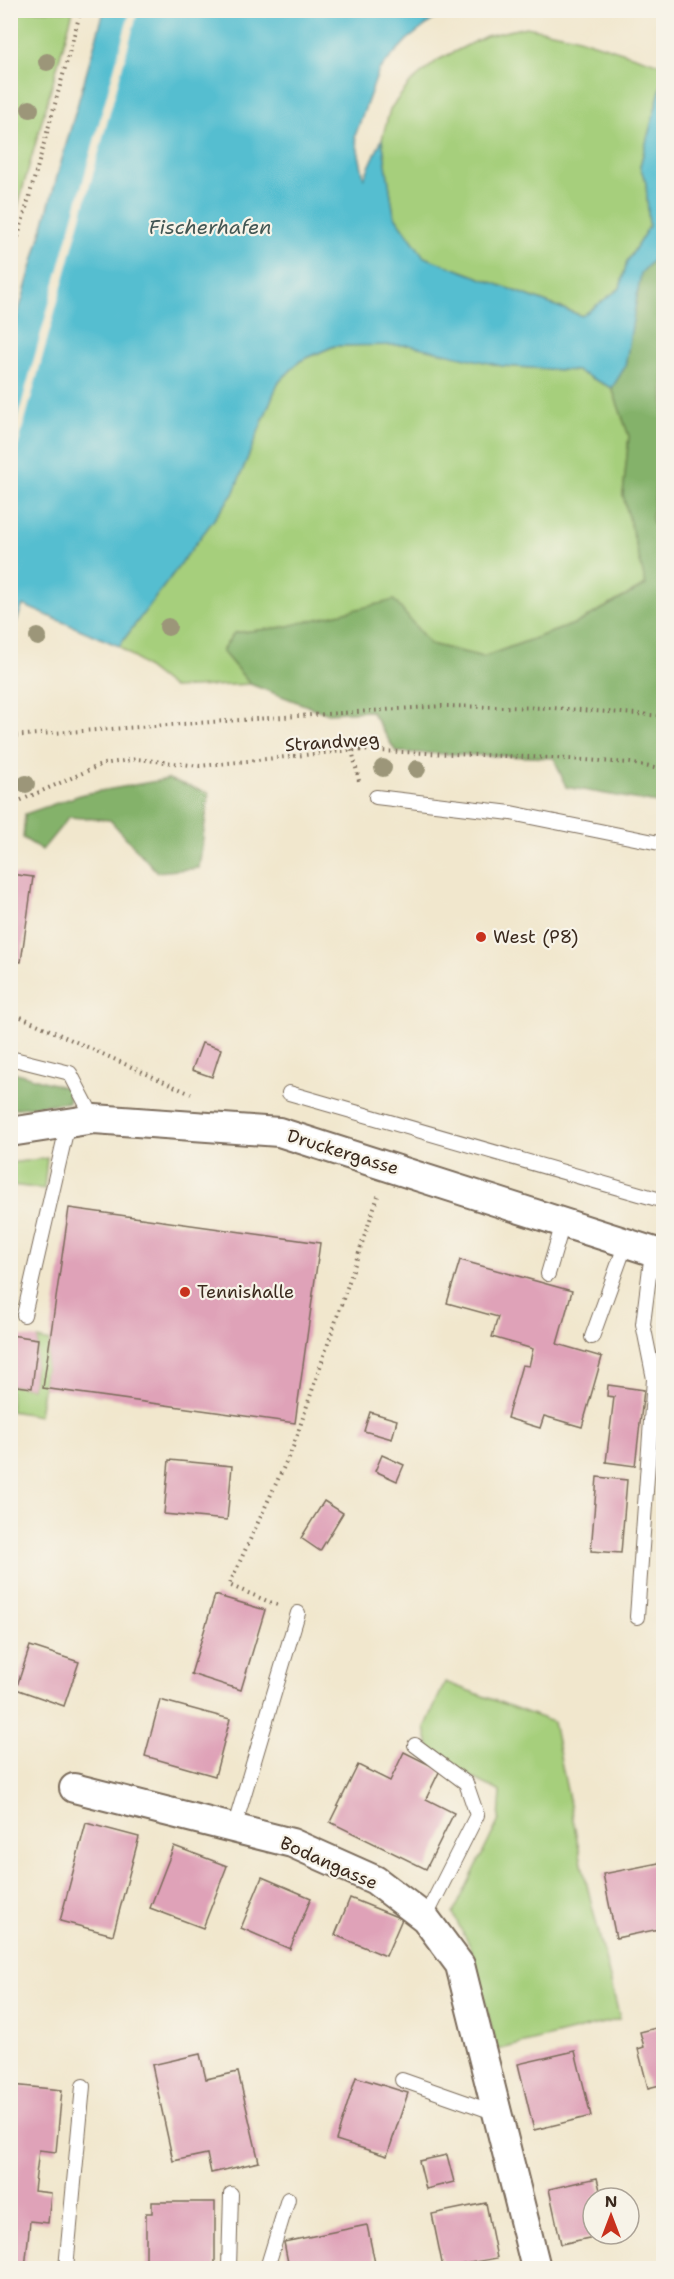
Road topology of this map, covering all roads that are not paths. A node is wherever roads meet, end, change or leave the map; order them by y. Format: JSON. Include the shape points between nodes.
{"nodes":[{"id":1,"x":376,"y":797,"type":"road end"},
{"id":2,"x":663,"y":844,"type":"edge"},
{"id":3,"x":10,"y":1058,"type":"edge"},
{"id":4,"x":289,"y":1093,"type":"dead end"},
{"id":5,"x":81,"y":1121,"type":"junction"},
{"id":6,"x":10,"y":1132,"type":"edge"},
{"id":7,"x":663,"y":1201,"type":"edge"},
{"id":8,"x":563,"y":1223,"type":"junction"},
{"id":9,"x":647,"y":1250,"type":"edge"},
{"id":10,"x":548,"y":1274,"type":"dead end"},
{"id":11,"x":24,"y":1315,"type":"dead end"},
{"id":12,"x":592,"y":1337,"type":"dead end"},
{"id":13,"x":298,"y":1613,"type":"road end"},
{"id":14,"x":637,"y":1617,"type":"dead end"},
{"id":15,"x":415,"y":1745,"type":"dead end"},
{"id":16,"x":74,"y":1788,"type":"dead end"},
{"id":17,"x":234,"y":1828,"type":"junction"},
{"id":18,"x":425,"y":1918,"type":"junction"},
{"id":19,"x":402,"y":2080,"type":"dead end"},
{"id":20,"x":83,"y":2086,"type":"dead end"},
{"id":21,"x":498,"y":2113,"type":"junction"},
{"id":22,"x":231,"y":2194,"type":"dead end"},
{"id":23,"x":288,"y":2199,"type":"dead end"},
{"id":24,"x":66,"y":2268,"type":"edge"},
{"id":25,"x":229,"y":2268,"type":"edge"},
{"id":26,"x":267,"y":2268,"type":"edge"},
{"id":27,"x":536,"y":2268,"type":"edge"}],
"edges":[{"from":1,"to":2,"type":"lane","via":[[511,813]]},
{"from":3,"to":5,"type":"lane","via":[[70,1073]]},
{"from":4,"to":7,"type":"lane"},
{"from":5,"to":6,"type":"street","name":"Druckergasse"},
{"from":5,"to":8,"type":"street","name":"Druckergasse","via":[[279,1132]]},
{"from":5,"to":11,"type":"lane"},
{"from":8,"to":9,"type":"street","name":"Druckergasse"},
{"from":8,"to":10,"type":"lane"},
{"from":9,"to":12,"type":"lane"},
{"from":9,"to":14,"type":"lane","via":[[643,1324],[654,1379]]},
{"from":13,"to":17,"type":"lane"},
{"from":15,"to":18,"type":"lane","via":[[466,1783],[477,1815]]},
{"from":16,"to":17,"type":"street","name":"Bodangasse"},
{"from":17,"to":18,"type":"street","name":"Bodangasse","via":[[292,1842],[375,1880]]},
{"from":18,"to":21,"type":"street","name":"Bodangasse","via":[[460,1965]]},
{"from":19,"to":21,"type":"lane"},
{"from":20,"to":24,"type":"lane"},
{"from":21,"to":27,"type":"street","name":"Bodangasse"},
{"from":22,"to":25,"type":"lane"},
{"from":23,"to":26,"type":"lane"}]}
